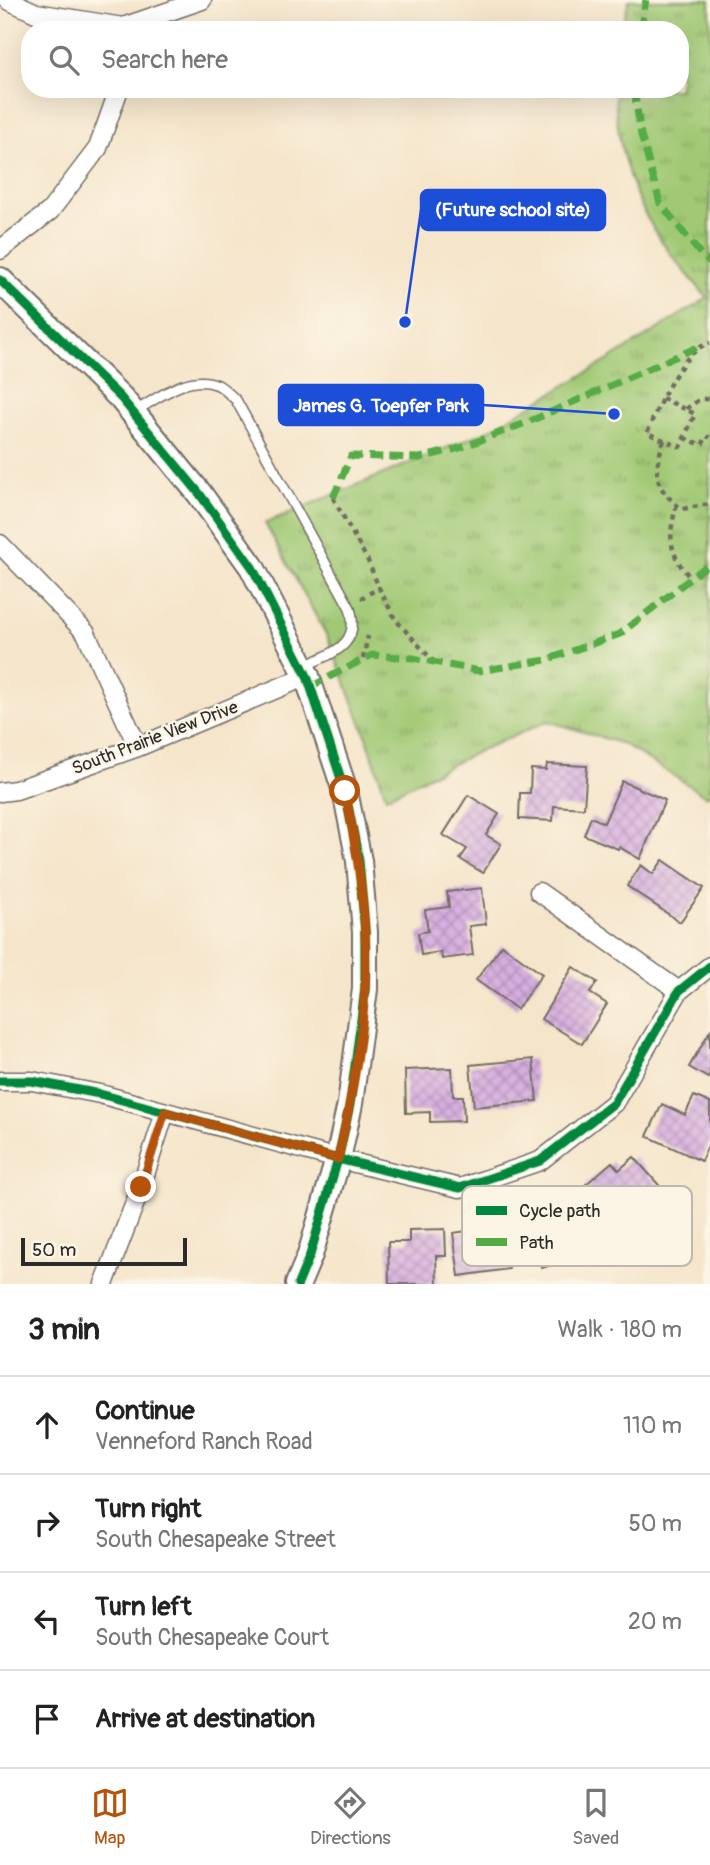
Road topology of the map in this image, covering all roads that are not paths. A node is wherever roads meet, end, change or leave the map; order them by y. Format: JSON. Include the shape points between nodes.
{"nodes":[{"id":1,"x":8,"y":0,"type":"edge"},
{"id":2,"x":202,"y":0,"type":"edge"},
{"id":3,"x":83,"y":21,"type":"edge"},
{"id":4,"x":144,"y":21,"type":"edge"},
{"id":5,"x":116,"y":98,"type":"edge"},
{"id":6,"x":0,"y":250,"type":"edge"},
{"id":7,"x":0,"y":280,"type":"edge"},
{"id":8,"x":133,"y":413,"type":"junction"},
{"id":9,"x":0,"y":544,"type":"edge"},
{"id":10,"x":305,"y":672,"type":"junction"},
{"id":11,"x":138,"y":747,"type":"junction"},
{"id":12,"x":0,"y":792,"type":"edge"},
{"id":13,"x":539,"y":891,"type":"dead end"},
{"id":14,"x":710,"y":966,"type":"edge"},
{"id":15,"x":679,"y":991,"type":"junction"},
{"id":16,"x":0,"y":1081,"type":"edge"},
{"id":17,"x":165,"y":1112,"type":"junction"},
{"id":18,"x":338,"y":1159,"type":"junction"},
{"id":19,"x":466,"y":1186,"type":"edge"},
{"id":20,"x":462,"y":1187,"type":"edge"},
{"id":21,"x":104,"y":1284,"type":"edge"},
{"id":22,"x":298,"y":1284,"type":"edge"}],
"edges":[{"from":1,"to":3,"type":"street","via":[[36,13]]},
{"from":2,"to":4,"type":"street"},
{"from":5,"to":6,"type":"street","via":[[90,159],[50,211]]},
{"from":7,"to":8,"type":"street"},
{"from":8,"to":10,"type":"street","via":[[200,493],[252,567]]},
{"from":8,"to":10,"type":"lane","via":[[177,387],[202,382],[218,385],[240,407],[354,621],[341,648]]},
{"from":9,"to":11,"type":"street","via":[[86,633]]},
{"from":10,"to":11,"type":"street","name":"South Prairie View Drive"},
{"from":10,"to":18,"type":"street","via":[[345,791],[359,861],[365,932],[365,989]]},
{"from":11,"to":12,"type":"street","name":"South Prairie View Drive"},
{"from":13,"to":15,"type":"street"},
{"from":14,"to":15,"type":"street"},
{"from":15,"to":19,"type":"street","via":[[614,1103],[540,1161]]},
{"from":16,"to":17,"type":"street","via":[[32,1081]]},
{"from":17,"to":18,"type":"street"},
{"from":17,"to":21,"type":"street"},
{"from":18,"to":20,"type":"street"},
{"from":18,"to":22,"type":"street"}]}
